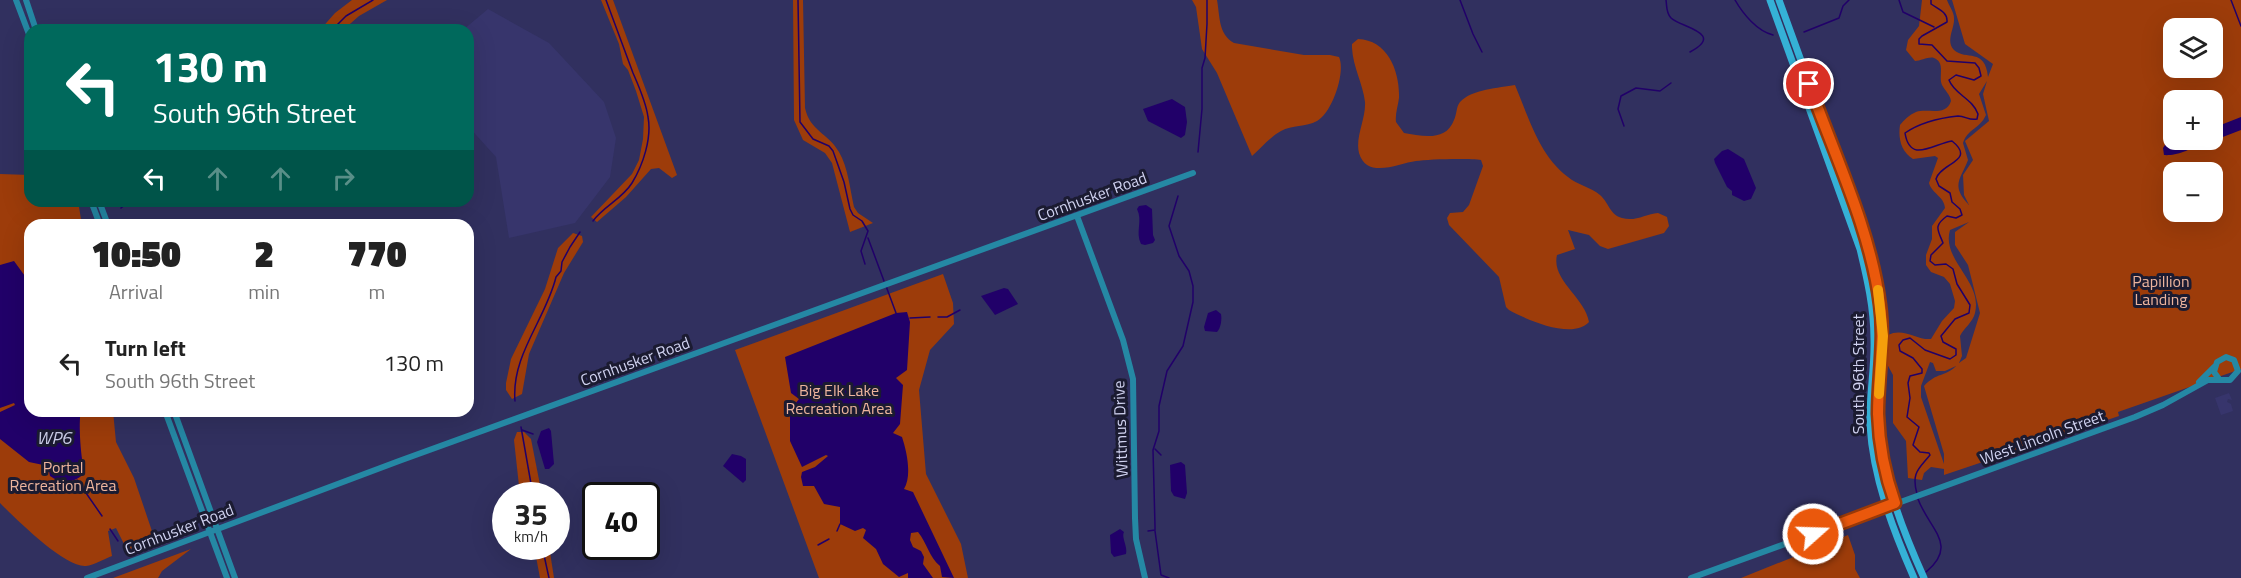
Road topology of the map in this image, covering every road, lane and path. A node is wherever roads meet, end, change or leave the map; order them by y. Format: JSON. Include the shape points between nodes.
{"nodes":[{"id":1,"x":16,"y":0,"type":"edge"},
{"id":2,"x":26,"y":0,"type":"edge"},
{"id":3,"x":1770,"y":0,"type":"edge"},
{"id":4,"x":1779,"y":0,"type":"edge"},
{"id":5,"x":25,"y":24,"type":"edge"},
{"id":6,"x":34,"y":24,"type":"edge"},
{"id":7,"x":1193,"y":173,"type":"dead end"},
{"id":8,"x":1077,"y":216,"type":"junction"},
{"id":9,"x":2238,"y":362,"type":"edge"},
{"id":10,"x":2214,"y":367,"type":"junction"},
{"id":11,"x":2238,"y":375,"type":"edge"},
{"id":12,"x":2219,"y":379,"type":"junction"},
{"id":13,"x":2194,"y":387,"type":"junction"},
{"id":14,"x":167,"y":417,"type":"edge"},
{"id":15,"x":176,"y":417,"type":"edge"},
{"id":16,"x":1895,"y":503,"type":"junction"},
{"id":17,"x":1887,"y":506,"type":"junction"},
{"id":18,"x":218,"y":528,"type":"junction"},
{"id":19,"x":210,"y":531,"type":"junction"},
{"id":20,"x":87,"y":578,"type":"edge"},
{"id":21,"x":227,"y":578,"type":"edge"},
{"id":22,"x":235,"y":578,"type":"edge"},
{"id":23,"x":1145,"y":578,"type":"edge"},
{"id":24,"x":1691,"y":578,"type":"edge"},
{"id":25,"x":1914,"y":578,"type":"edge"},
{"id":26,"x":1924,"y":578,"type":"edge"}],
"edges":[{"from":1,"to":5,"type":"street"},
{"from":2,"to":6,"type":"street"},
{"from":3,"to":17,"type":"main road","name":"South 96th Street","via":[[1866,273],[1874,339],[1871,436]]},
{"from":4,"to":16,"type":"main road","name":"South 96th Street","via":[[1876,273],[1883,336],[1878,415],[1886,475]]},
{"from":7,"to":8,"type":"street","name":"Cornhusker Road"},
{"from":8,"to":18,"type":"street","name":"Cornhusker Road"},
{"from":8,"to":23,"type":"street","name":"Wittmus Drive","via":[[1123,340],[1133,379],[1136,539]]},
{"from":9,"to":10,"type":"street","via":[[2224,357]]},
{"from":9,"to":11,"type":"street"},
{"from":10,"to":12,"type":"street"},
{"from":10,"to":13,"type":"street","name":"West Lincoln Street"},
{"from":11,"to":12,"type":"street","via":[[2228,381]]},
{"from":12,"to":13,"type":"street","name":"West Lincoln Street"},
{"from":13,"to":16,"type":"street","name":"West Lincoln Street","via":[[2142,415]]},
{"from":14,"to":19,"type":"street"},
{"from":15,"to":18,"type":"street"},
{"from":16,"to":17,"type":"street","name":"West Lincoln Street"},
{"from":16,"to":26,"type":"main road","name":"South 96th Street"},
{"from":17,"to":24,"type":"street","name":"West Lincoln Street"},
{"from":17,"to":25,"type":"main road","name":"South 96th Street"},
{"from":18,"to":19,"type":"street","name":"Cornhusker Road"},
{"from":18,"to":22,"type":"street"},
{"from":19,"to":20,"type":"street","name":"Cornhusker Road"},
{"from":19,"to":21,"type":"street"}]}
